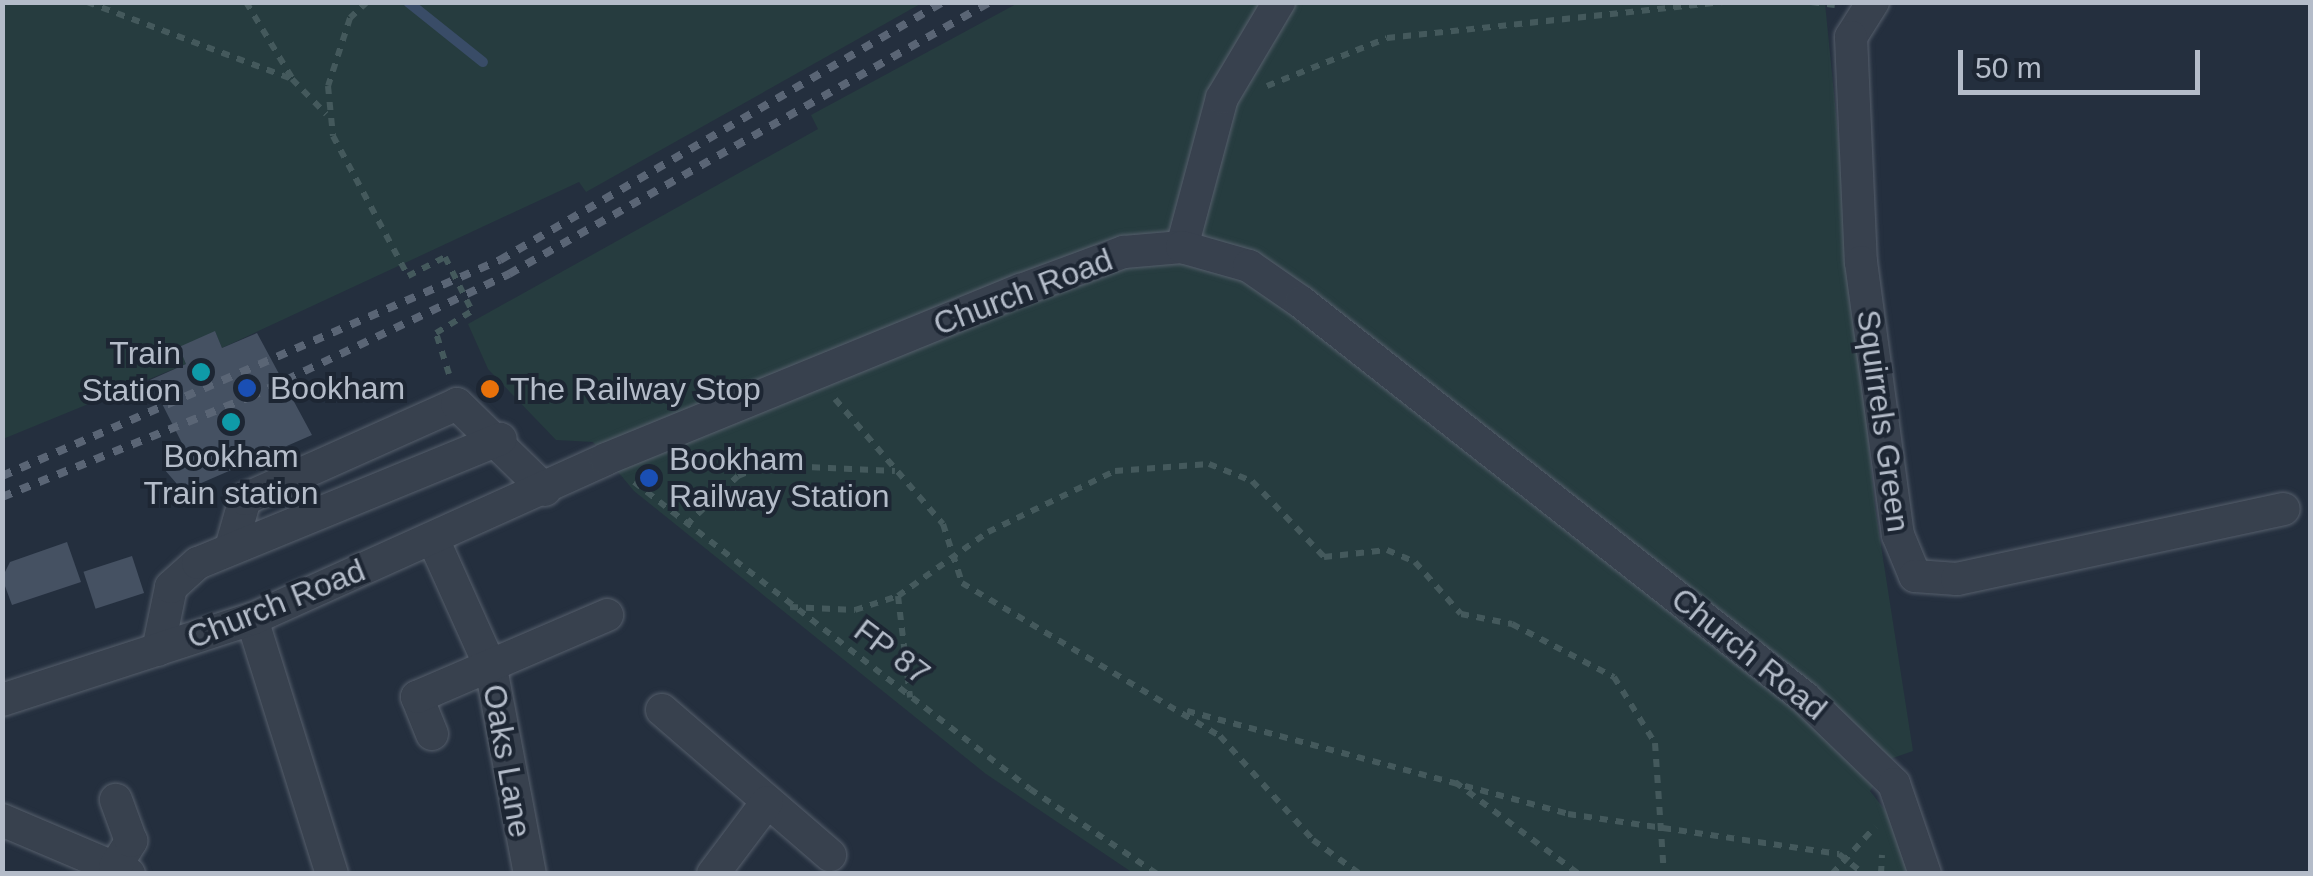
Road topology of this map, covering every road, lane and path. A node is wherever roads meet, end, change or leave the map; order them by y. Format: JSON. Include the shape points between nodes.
{"nodes":[{"id":1,"x":87,"y":2,"type":"edge"},
{"id":2,"x":246,"y":2,"type":"edge"},
{"id":3,"x":367,"y":2,"type":"edge"},
{"id":4,"x":1279,"y":2,"type":"edge"},
{"id":5,"x":1725,"y":2,"type":"edge"},
{"id":6,"x":1869,"y":6,"type":"edge"},
{"id":7,"x":292,"y":79,"type":"junction"},
{"id":8,"x":1222,"y":98,"type":"junction"},
{"id":9,"x":326,"y":115,"type":"junction"},
{"id":10,"x":1182,"y":247,"type":"junction"},
{"id":11,"x":830,"y":368,"type":"junction"},
{"id":12,"x":457,"y":404,"type":"junction"},
{"id":13,"x":501,"y":439,"type":"junction"},
{"id":14,"x":606,"y":459,"type":"junction"},
{"id":15,"x":896,"y":471,"type":"junction"},
{"id":16,"x":546,"y":490,"type":"junction"},
{"id":17,"x":2284,"y":509,"type":"dead end"},
{"id":18,"x":686,"y":525,"type":"junction"},
{"id":19,"x":433,"y":539,"type":"junction"},
{"id":20,"x":231,"y":548,"type":"junction"},
{"id":21,"x":950,"y":555,"type":"junction"},
{"id":22,"x":898,"y":596,"type":"junction"},
{"id":23,"x":790,"y":607,"type":"junction"},
{"id":24,"x":607,"y":616,"type":"dead end"},
{"id":25,"x":252,"y":619,"type":"junction"},
{"id":26,"x":158,"y":650,"type":"junction"},
{"id":27,"x":491,"y":668,"type":"junction"},
{"id":28,"x":910,"y":697,"type":"junction"},
{"id":29,"x":2,"y":700,"type":"edge"},
{"id":30,"x":1181,"y":709,"type":"junction"},
{"id":31,"x":662,"y":710,"type":"dead end"},
{"id":32,"x":432,"y":734,"type":"dead end"},
{"id":33,"x":1451,"y":780,"type":"junction"},
{"id":34,"x":116,"y":800,"type":"dead end"},
{"id":35,"x":767,"y":802,"type":"junction"},
{"id":36,"x":1885,"y":819,"type":"dead end"},
{"id":37,"x":1656,"y":826,"type":"junction"},
{"id":38,"x":6,"y":834,"type":"edge"},
{"id":39,"x":830,"y":855,"type":"dead end"},
{"id":40,"x":1845,"y":858,"type":"junction"},
{"id":41,"x":122,"y":870,"type":"edge"},
{"id":42,"x":332,"y":874,"type":"edge"},
{"id":43,"x":530,"y":874,"type":"edge"},
{"id":44,"x":713,"y":874,"type":"edge"},
{"id":45,"x":1157,"y":874,"type":"edge"},
{"id":46,"x":1360,"y":874,"type":"edge"},
{"id":47,"x":1579,"y":874,"type":"edge"},
{"id":48,"x":1664,"y":874,"type":"edge"},
{"id":49,"x":1832,"y":874,"type":"edge"},
{"id":50,"x":1864,"y":874,"type":"edge"},
{"id":51,"x":1925,"y":874,"type":"edge"}],
"edges":[{"from":1,"to":7,"type":"path"},
{"from":2,"to":7,"type":"path"},
{"from":3,"to":9,"type":"path","via":[[341,42]]},
{"from":4,"to":8,"type":"street"},
{"from":5,"to":8,"type":"path","via":[[1387,38]]},
{"from":6,"to":17,"type":"street","name":"Squirrels Green","via":[[1850,74],[1860,262],[1898,535],[1915,576],[1957,579]]},
{"from":7,"to":9,"type":"path"},
{"from":8,"to":10,"type":"street"},
{"from":9,"to":12,"type":"path","bridge":true,"via":[[408,276],[445,257],[472,311],[436,333]]},
{"from":10,"to":11,"type":"street","name":"Church Road","via":[[1124,252]]},
{"from":10,"to":51,"type":"street","name":"Church Road","via":[[1249,266],[1288,293],[1804,696],[1894,784]]},
{"from":11,"to":14,"type":"street","name":"Church Road"},
{"from":11,"to":15,"type":"path","via":[[836,408]]},
{"from":12,"to":13,"type":"street"},
{"from":12,"to":20,"type":"street","via":[[245,499]]},
{"from":13,"to":16,"type":"street"},
{"from":13,"to":20,"type":"street"},
{"from":14,"to":16,"type":"street","name":"Church Road"},
{"from":14,"to":18,"type":"path","name":"FP 87"},
{"from":15,"to":18,"type":"path","via":[[764,466],[738,476]]},
{"from":15,"to":21,"type":"path","via":[[943,524]]},
{"from":16,"to":19,"type":"street","name":"Church Road"},
{"from":18,"to":23,"type":"path","name":"FP 87"},
{"from":19,"to":25,"type":"street","name":"Church Road"},
{"from":19,"to":27,"type":"street","name":"Oaks Lane"},
{"from":20,"to":26,"type":"street","via":[[170,587]]},
{"from":21,"to":22,"type":"path"},
{"from":21,"to":30,"type":"path","via":[[962,584],[1056,646]]},
{"from":21,"to":37,"type":"path","via":[[1115,471],[1161,461],[1209,464],[1252,481],[1324,557],[1387,550],[1414,562],[1462,614],[1512,624],[1614,677],[1636,698],[1656,743]]},
{"from":22,"to":23,"type":"path","via":[[855,610]]},
{"from":22,"to":28,"type":"path"},
{"from":23,"to":28,"type":"path","name":"FP 87"},
{"from":24,"to":27,"type":"street"},
{"from":25,"to":26,"type":"street","name":"Church Road"},
{"from":25,"to":42,"type":"street"},
{"from":26,"to":29,"type":"street","name":"Church Road"},
{"from":27,"to":32,"type":"street","via":[[418,696]]},
{"from":27,"to":43,"type":"street","name":"Oaks Lane"},
{"from":28,"to":45,"type":"path","name":"FP 87"},
{"from":30,"to":33,"type":"path"},
{"from":30,"to":46,"type":"path"},
{"from":31,"to":35,"type":"street"},
{"from":33,"to":37,"type":"path","via":[[1582,817]]},
{"from":33,"to":47,"type":"path"},
{"from":34,"to":41,"type":"street","via":[[130,842]]},
{"from":35,"to":39,"type":"street"},
{"from":35,"to":44,"type":"street"},
{"from":36,"to":40,"type":"path"},
{"from":37,"to":40,"type":"path"},
{"from":37,"to":48,"type":"path"},
{"from":38,"to":41,"type":"street"},
{"from":40,"to":49,"type":"path"},
{"from":40,"to":50,"type":"path"}]}
